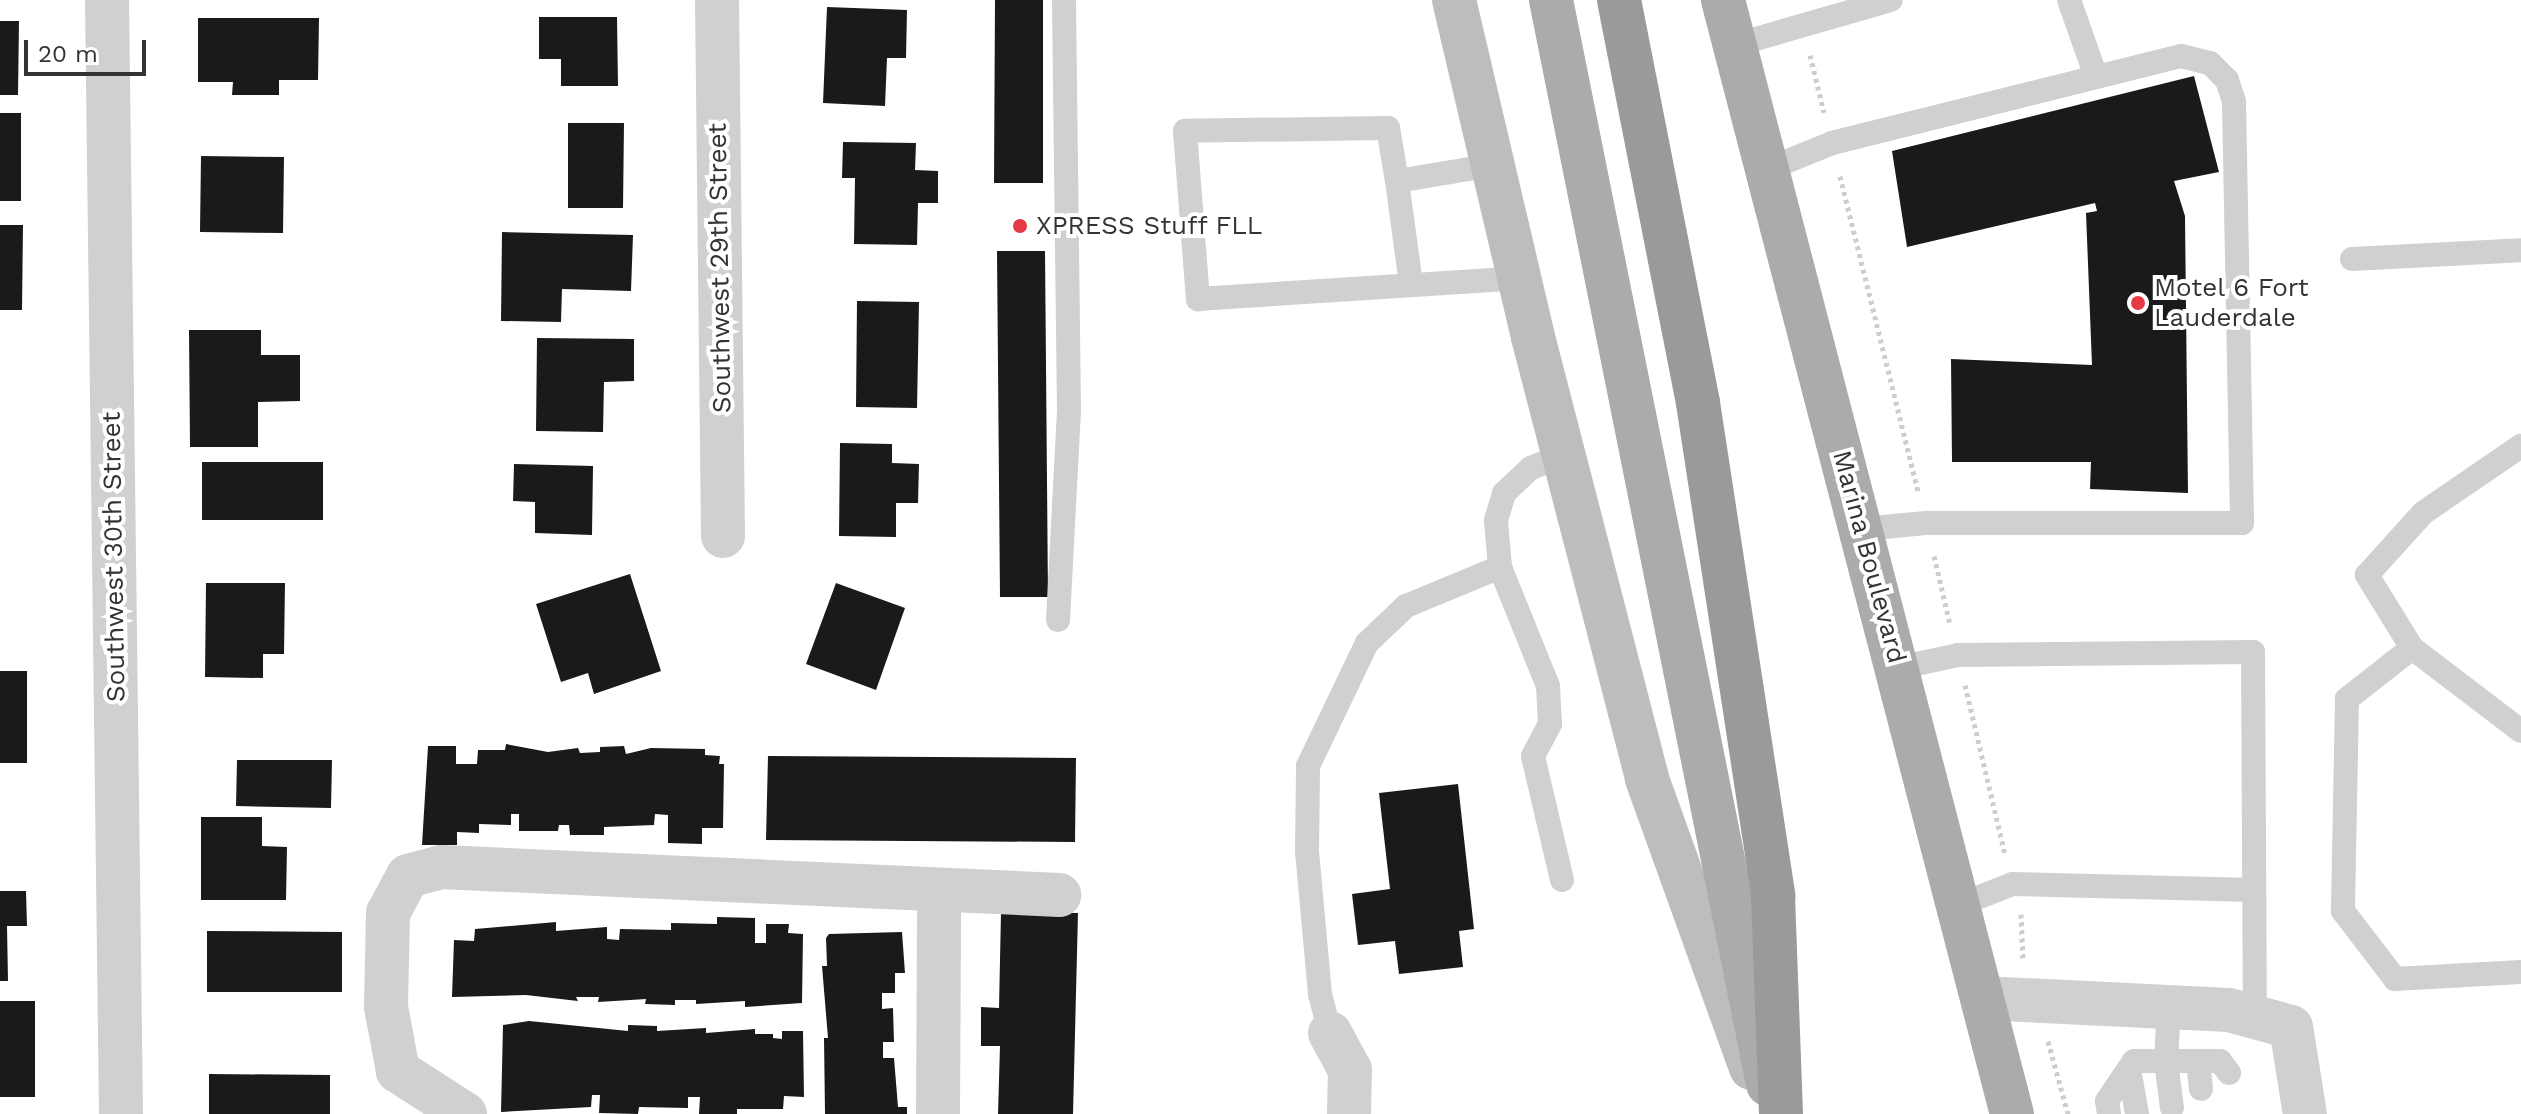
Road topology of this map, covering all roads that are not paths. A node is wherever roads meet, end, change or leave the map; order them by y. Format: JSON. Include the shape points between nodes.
{"nodes":[{"id":1,"x":107,"y":0,"type":"edge"},
{"id":2,"x":717,"y":0,"type":"edge"},
{"id":3,"x":1064,"y":0,"type":"edge"},
{"id":4,"x":1454,"y":0,"type":"edge"},
{"id":5,"x":1551,"y":0,"type":"edge"},
{"id":6,"x":1619,"y":0,"type":"edge"},
{"id":7,"x":1723,"y":0,"type":"edge"},
{"id":8,"x":1891,"y":0,"type":"edge"},
{"id":9,"x":2069,"y":0,"type":"edge"},
{"id":10,"x":1735,"y":45,"type":"junction"},
{"id":11,"x":2095,"y":74,"type":"junction"},
{"id":12,"x":1493,"y":165,"type":"junction"},
{"id":13,"x":1768,"y":169,"type":"junction"},
{"id":14,"x":1397,"y":181,"type":"junction"},
{"id":15,"x":2521,"y":250,"type":"edge"},
{"id":16,"x":2352,"y":259,"type":"dead end"},
{"id":17,"x":1519,"y":278,"type":"junction"},
{"id":18,"x":1411,"y":285,"type":"junction"},
{"id":19,"x":2521,"y":446,"type":"edge"},
{"id":20,"x":1563,"y":455,"type":"junction"},
{"id":21,"x":1862,"y":529,"type":"junction"},
{"id":22,"x":723,"y":536,"type":"dead end"},
{"id":23,"x":1500,"y":567,"type":"junction"},
{"id":24,"x":1058,"y":620,"type":"dead end"},
{"id":25,"x":2412,"y":648,"type":"junction"},
{"id":26,"x":1898,"y":668,"type":"junction"},
{"id":27,"x":2521,"y":731,"type":"edge"},
{"id":28,"x":1562,"y":880,"type":"dead end"},
{"id":29,"x":2254,"y":890,"type":"junction"},
{"id":30,"x":939,"y":893,"type":"junction"},
{"id":31,"x":1059,"y":895,"type":"dead end"},
{"id":32,"x":1959,"y":905,"type":"junction"},
{"id":33,"x":2521,"y":972,"type":"edge"},
{"id":34,"x":1983,"y":998,"type":"junction"},
{"id":35,"x":2169,"y":1007,"type":"junction"},
{"id":36,"x":2273,"y":1022,"type":"junction"},
{"id":37,"x":1330,"y":1033,"type":"joint"},
{"id":38,"x":2166,"y":1061,"type":"junction"},
{"id":39,"x":2198,"y":1061,"type":"junction"},
{"id":40,"x":2129,"y":1069,"type":"junction"},
{"id":41,"x":2229,"y":1073,"type":"dead end"},
{"id":42,"x":2201,"y":1089,"type":"dead end"},
{"id":43,"x":2172,"y":1108,"type":"dead end"},
{"id":44,"x":121,"y":1114,"type":"edge"},
{"id":45,"x":465,"y":1114,"type":"edge"},
{"id":46,"x":938,"y":1114,"type":"edge"},
{"id":47,"x":1349,"y":1114,"type":"edge"},
{"id":48,"x":1768,"y":1114,"type":"edge"},
{"id":49,"x":1774,"y":1114,"type":"edge"},
{"id":50,"x":1781,"y":1114,"type":"edge"},
{"id":51,"x":2012,"y":1114,"type":"edge"},
{"id":52,"x":2109,"y":1114,"type":"edge"},
{"id":53,"x":2137,"y":1114,"type":"edge"},
{"id":54,"x":2305,"y":1114,"type":"edge"}],
"edges":[{"from":1,"to":44,"type":"street","name":"Southwest 30th Street"},
{"from":2,"to":22,"type":"street","name":"Southwest 29th Street"},
{"from":3,"to":24,"type":"lane","via":[[1069,411]]},
{"from":4,"to":12,"type":"main road"},
{"from":5,"to":49,"type":"main road"},
{"from":6,"to":50,"type":"highway","via":[[1698,403],[1770,881]]},
{"from":7,"to":10,"type":"main road","name":"Marina Boulevard"},
{"from":8,"to":10,"type":"lane"},
{"from":9,"to":11,"type":"lane"},
{"from":10,"to":13,"type":"main road","name":"Marina Boulevard"},
{"from":11,"to":13,"type":"lane","via":[[1832,143]]},
{"from":11,"to":21,"type":"lane","via":[[2181,56],[2210,63],[2227,80],[2234,102],[2242,523],[1926,523]]},
{"from":12,"to":14,"type":"lane"},
{"from":12,"to":17,"type":"main road"},
{"from":13,"to":21,"type":"main road","name":"Marina Boulevard"},
{"from":14,"to":18,"type":"lane"},
{"from":14,"to":18,"type":"lane","via":[[1388,128],[1185,131],[1198,299]]},
{"from":15,"to":16,"type":"lane"},
{"from":17,"to":18,"type":"lane"},
{"from":17,"to":20,"type":"main road"},
{"from":19,"to":25,"type":"lane","via":[[2423,513],[2367,575]]},
{"from":20,"to":23,"type":"lane","via":[[1531,468],[1504,493],[1496,520]]},
{"from":20,"to":48,"type":"main road","via":[[1647,779]]},
{"from":21,"to":26,"type":"main road","name":"Marina Boulevard"},
{"from":23,"to":28,"type":"lane","via":[[1548,686],[1550,724],[1533,756]]},
{"from":23,"to":37,"type":"lane","via":[[1406,606],[1367,643],[1308,766],[1307,852],[1320,994]]},
{"from":25,"to":27,"type":"lane"},
{"from":25,"to":33,"type":"lane","via":[[2347,699],[2343,911],[2395,979]]},
{"from":26,"to":29,"type":"lane","via":[[1958,655],[2253,652]]},
{"from":26,"to":32,"type":"main road","name":"Marina Boulevard"},
{"from":29,"to":32,"type":"lane","via":[[2013,884]]},
{"from":29,"to":36,"type":"lane"},
{"from":30,"to":31,"type":"street"},
{"from":30,"to":45,"type":"street","via":[[915,887],[441,867],[408,876],[388,913],[386,1007],[398,1071]]},
{"from":30,"to":46,"type":"street"},
{"from":32,"to":34,"type":"main road","name":"Marina Boulevard"},
{"from":34,"to":35,"type":"street"},
{"from":34,"to":51,"type":"main road","name":"Marina Boulevard"},
{"from":35,"to":36,"type":"street","via":[[2229,1010]]},
{"from":35,"to":38,"type":"lane"},
{"from":36,"to":54,"type":"street"},
{"from":37,"to":47,"type":"street","via":[[1350,1070]]},
{"from":38,"to":39,"type":"lane"},
{"from":38,"to":40,"type":"lane","via":[[2134,1061]]},
{"from":38,"to":43,"type":"lane"},
{"from":39,"to":41,"type":"lane","via":[[2220,1061]]},
{"from":39,"to":42,"type":"lane"},
{"from":40,"to":52,"type":"lane","via":[[2107,1101]]},
{"from":40,"to":53,"type":"lane"}]}
